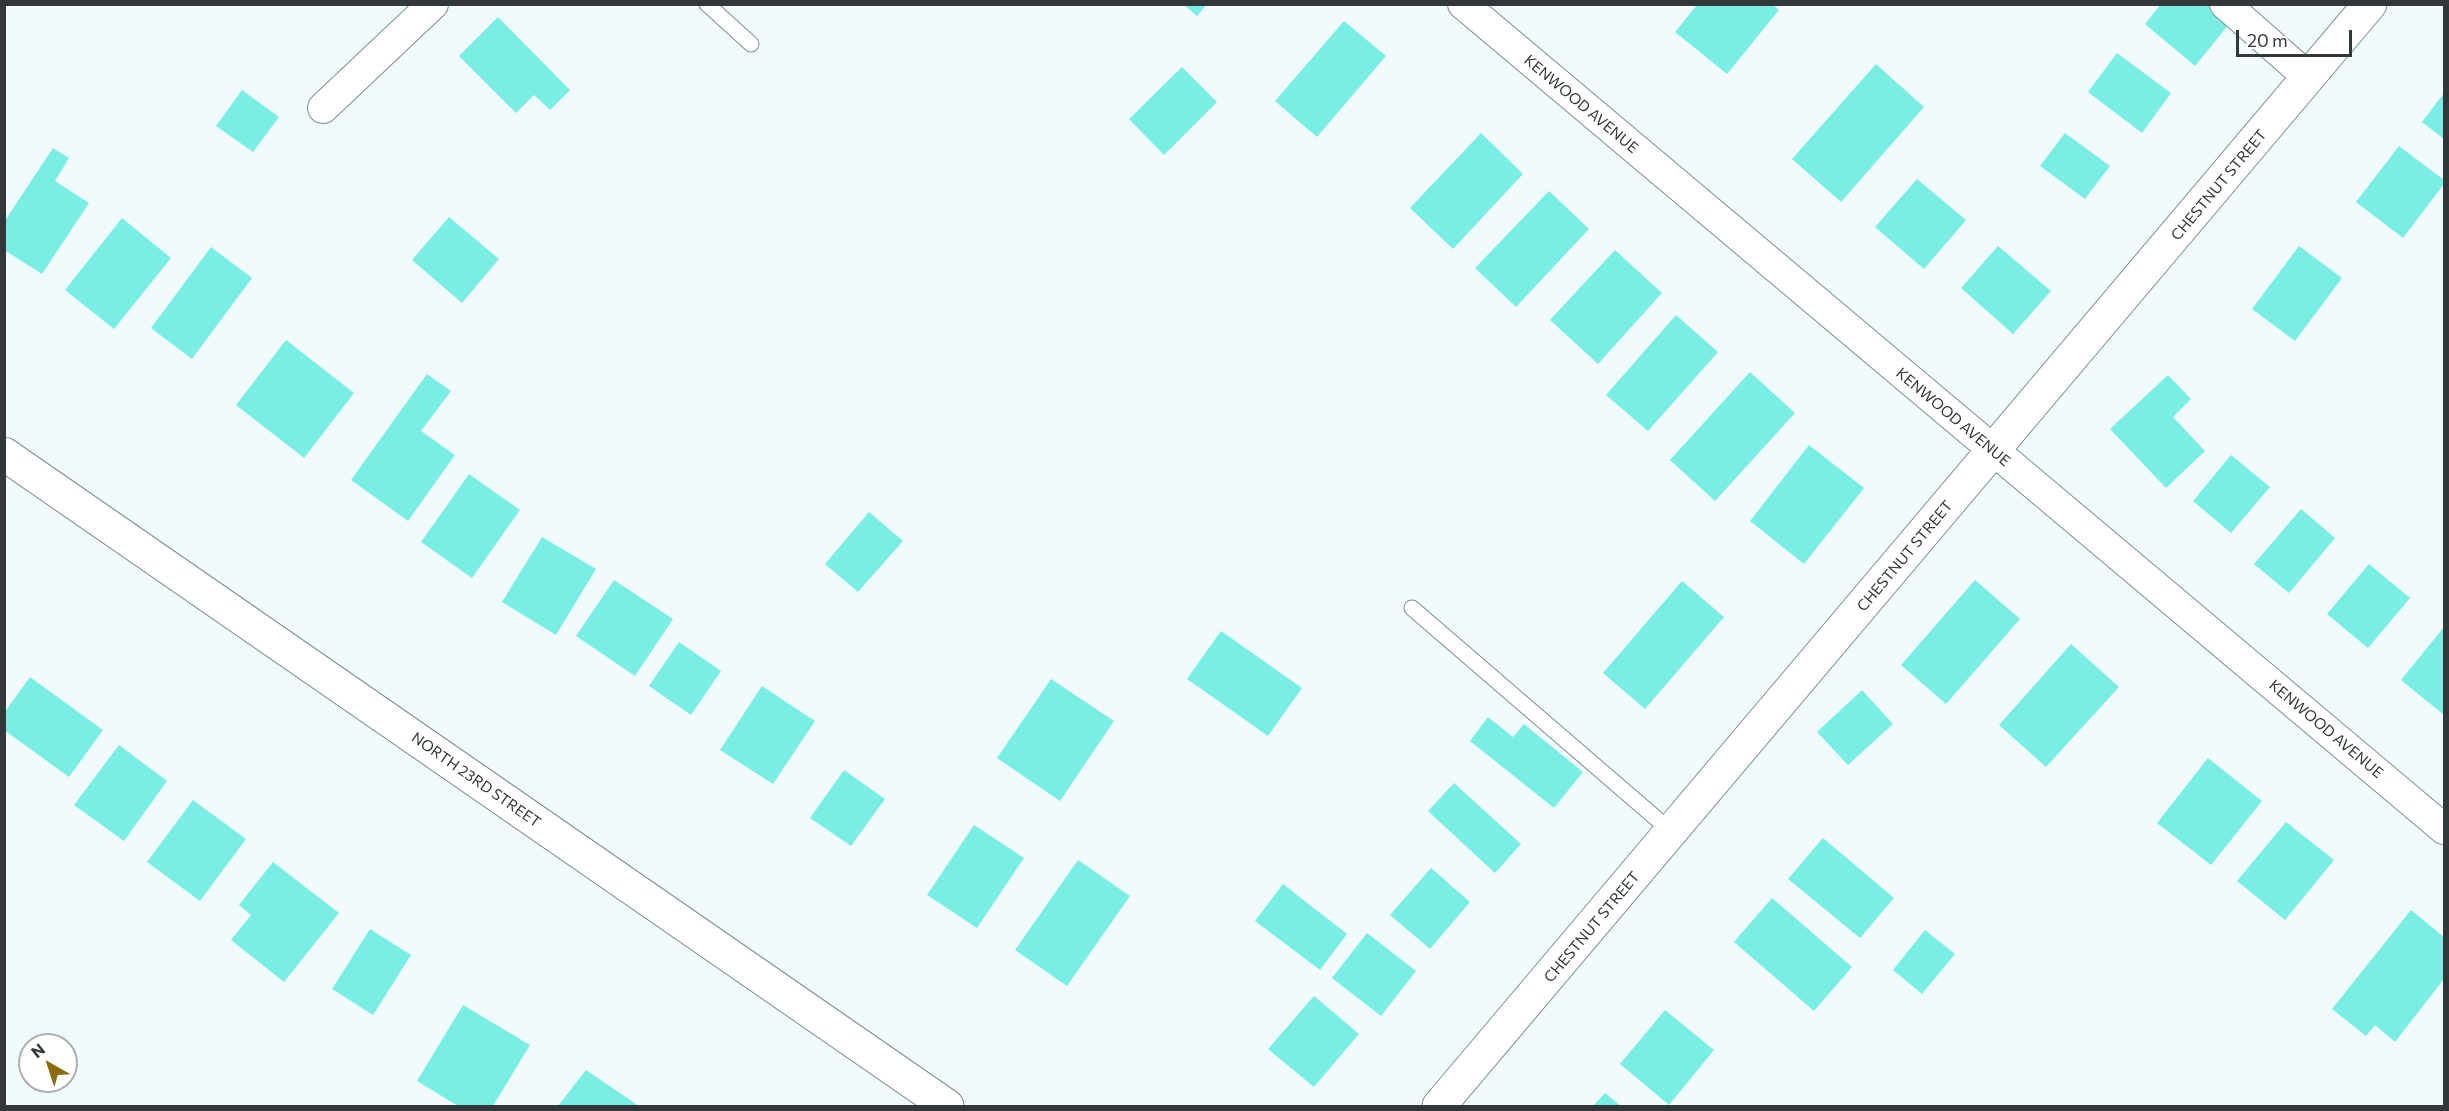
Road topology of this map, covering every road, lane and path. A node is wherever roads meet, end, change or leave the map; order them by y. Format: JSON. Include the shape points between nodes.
{"nodes":[{"id":1,"x":433,"y":4,"type":"edge"},
{"id":2,"x":707,"y":4,"type":"edge"},
{"id":3,"x":1463,"y":4,"type":"edge"},
{"id":4,"x":2225,"y":4,"type":"edge"},
{"id":5,"x":2370,"y":4,"type":"edge"},
{"id":6,"x":751,"y":44,"type":"dead end"},
{"id":7,"x":2309,"y":78,"type":"junction"},
{"id":8,"x":323,"y":108,"type":"dead end"},
{"id":9,"x":1994,"y":452,"type":"junction"},
{"id":10,"x":4,"y":454,"type":"edge"},
{"id":11,"x":1412,"y":608,"type":"dead end"},
{"id":12,"x":2445,"y":829,"type":"edge"},
{"id":13,"x":1672,"y":832,"type":"junction"},
{"id":14,"x":947,"y":1107,"type":"edge"},
{"id":15,"x":1439,"y":1107,"type":"edge"}],
"edges":[{"from":1,"to":8,"type":"street"},
{"from":2,"to":6,"type":"lane"},
{"from":3,"to":9,"type":"street","name":"KENWOOD AVENUE"},
{"from":4,"to":7,"type":"street"},
{"from":5,"to":7,"type":"street","name":"CHESTNUT STREET"},
{"from":7,"to":9,"type":"street","name":"CHESTNUT STREET"},
{"from":9,"to":12,"type":"street","name":"KENWOOD AVENUE"},
{"from":9,"to":13,"type":"street","name":"CHESTNUT STREET"},
{"from":10,"to":14,"type":"street","name":"NORTH 23RD STREET"},
{"from":11,"to":13,"type":"lane"},
{"from":13,"to":15,"type":"street","name":"CHESTNUT STREET"}]}
